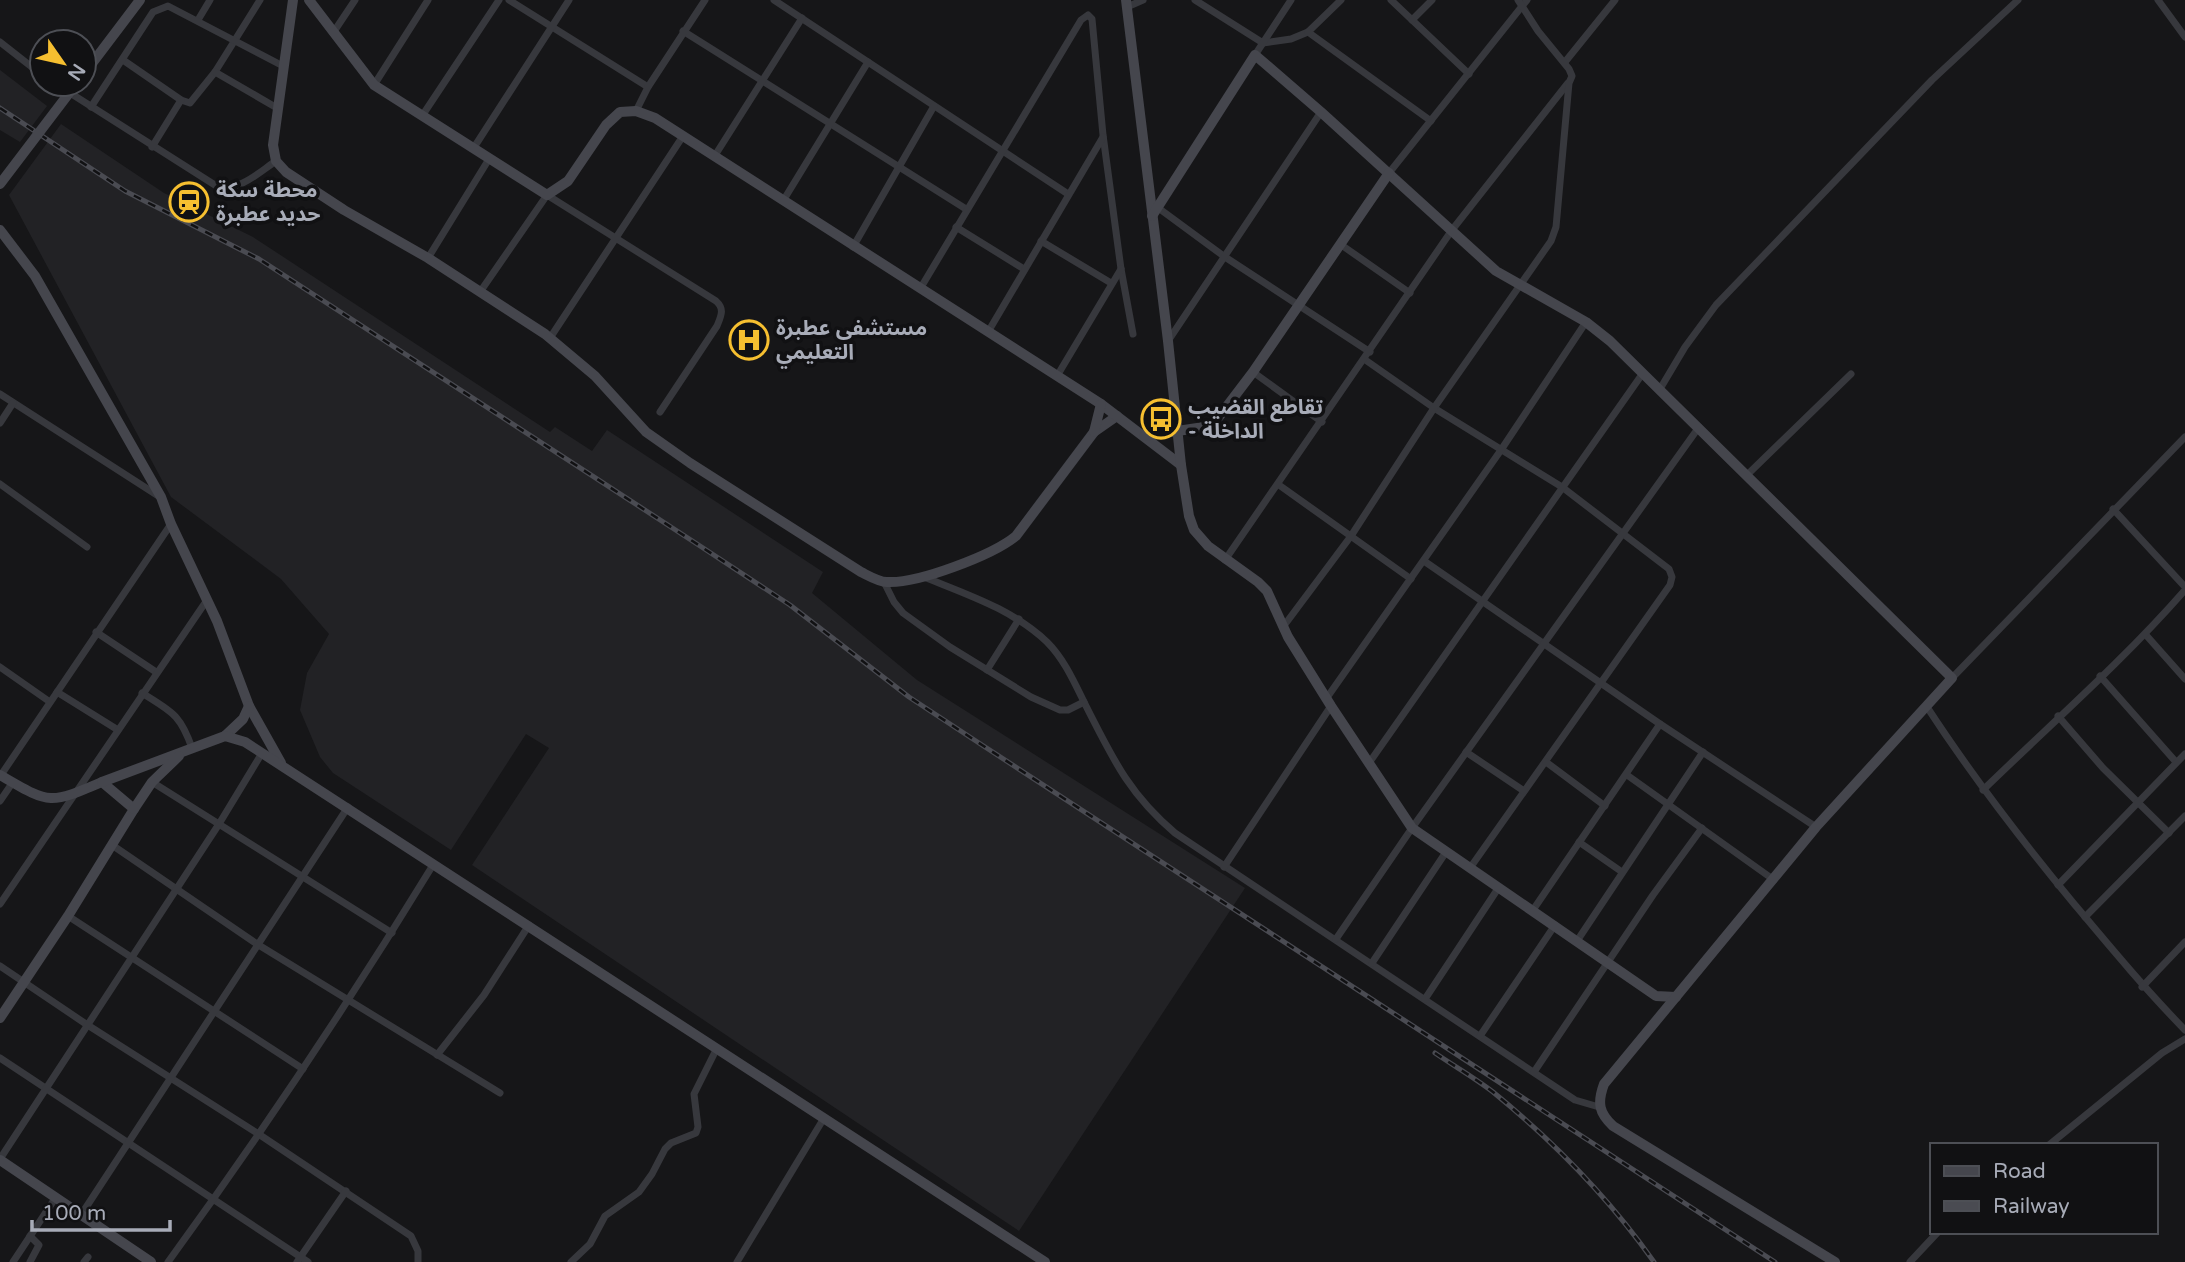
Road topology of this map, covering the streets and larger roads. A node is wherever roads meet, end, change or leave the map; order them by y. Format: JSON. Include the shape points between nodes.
{"nodes":[{"id":1,"x":140,"y":0,"type":"edge"},
{"id":2,"x":211,"y":0,"type":"edge"},
{"id":3,"x":260,"y":0,"type":"edge"},
{"id":4,"x":293,"y":0,"type":"edge"},
{"id":5,"x":309,"y":0,"type":"edge"},
{"id":6,"x":355,"y":0,"type":"edge"},
{"id":7,"x":428,"y":0,"type":"edge"},
{"id":8,"x":499,"y":0,"type":"edge"},
{"id":9,"x":509,"y":0,"type":"edge"},
{"id":10,"x":569,"y":0,"type":"edge"},
{"id":11,"x":705,"y":0,"type":"edge"},
{"id":12,"x":775,"y":0,"type":"edge"},
{"id":13,"x":1143,"y":0,"type":"edge"},
{"id":14,"x":1195,"y":0,"type":"edge"},
{"id":15,"x":1291,"y":0,"type":"edge"},
{"id":16,"x":1340,"y":0,"type":"edge"},
{"id":17,"x":1391,"y":0,"type":"edge"},
{"id":18,"x":1432,"y":0,"type":"edge"},
{"id":19,"x":1527,"y":0,"type":"edge"},
{"id":20,"x":1615,"y":0,"type":"edge"},
{"id":21,"x":2018,"y":0,"type":"edge"},
{"id":22,"x":2158,"y":0,"type":"edge"},
{"id":23,"x":1126,"y":3,"type":"edge"},
{"id":24,"x":1520,"y":4,"type":"edge"},
{"id":25,"x":802,"y":18,"type":"junction"},
{"id":26,"x":198,"y":20,"type":"junction"},
{"id":27,"x":1412,"y":20,"type":"junction"},
{"id":28,"x":551,"y":28,"type":"junction"},
{"id":29,"x":683,"y":32,"type":"junction"},
{"id":30,"x":1308,"y":32,"type":"junction"},
{"id":31,"x":333,"y":33,"type":"junction"},
{"id":32,"x":2185,"y":37,"type":"edge"},
{"id":33,"x":234,"y":40,"type":"junction"},
{"id":34,"x":0,"y":42,"type":"edge"},
{"id":35,"x":1263,"y":43,"type":"junction"},
{"id":36,"x":1255,"y":55,"type":"junction"},
{"id":37,"x":98,"y":56,"type":"edge"},
{"id":38,"x":123,"y":60,"type":"junction"},
{"id":39,"x":869,"y":62,"type":"junction"},
{"id":40,"x":1565,"y":62,"type":"junction"},
{"id":41,"x":28,"y":64,"type":"edge"},
{"id":42,"x":283,"y":66,"type":"junction"},
{"id":43,"x":215,"y":72,"type":"junction"},
{"id":44,"x":1469,"y":74,"type":"junction"},
{"id":45,"x":761,"y":81,"type":"junction"},
{"id":46,"x":1569,"y":83,"type":"junction"},
{"id":47,"x":374,"y":85,"type":"junction"},
{"id":48,"x":648,"y":87,"type":"junction"},
{"id":49,"x":65,"y":98,"type":"edge"},
{"id":50,"x":77,"y":98,"type":"edge"},
{"id":51,"x":181,"y":100,"type":"junction"},
{"id":52,"x":934,"y":106,"type":"junction"},
{"id":53,"x":91,"y":107,"type":"junction"},
{"id":54,"x":277,"y":108,"type":"junction"},
{"id":55,"x":636,"y":111,"type":"junction"},
{"id":56,"x":1321,"y":112,"type":"junction"},
{"id":57,"x":422,"y":117,"type":"junction"},
{"id":58,"x":1431,"y":121,"type":"junction"},
{"id":59,"x":830,"y":124,"type":"junction"},
{"id":60,"x":1103,"y":135,"type":"junction"},
{"id":61,"x":683,"y":136,"type":"junction"},
{"id":62,"x":152,"y":147,"type":"junction"},
{"id":63,"x":473,"y":149,"type":"junction"},
{"id":64,"x":1001,"y":150,"type":"junction"},
{"id":65,"x":714,"y":157,"type":"junction"},
{"id":66,"x":489,"y":159,"type":"junction"},
{"id":67,"x":276,"y":161,"type":"junction"},
{"id":68,"x":899,"y":167,"type":"junction"},
{"id":69,"x":1389,"y":173,"type":"junction"},
{"id":70,"x":0,"y":184,"type":"edge"},
{"id":71,"x":1068,"y":194,"type":"junction"},
{"id":72,"x":547,"y":195,"type":"junction"},
{"id":73,"x":783,"y":201,"type":"junction"},
{"id":74,"x":966,"y":209,"type":"junction"},
{"id":75,"x":1154,"y":211,"type":"junction"},
{"id":76,"x":956,"y":227,"type":"junction"},
{"id":77,"x":0,"y":230,"type":"edge"},
{"id":78,"x":1452,"y":230,"type":"junction"},
{"id":79,"x":614,"y":237,"type":"junction"},
{"id":80,"x":1041,"y":241,"type":"junction"},
{"id":81,"x":1340,"y":244,"type":"junction"},
{"id":82,"x":853,"y":247,"type":"junction"},
{"id":83,"x":1225,"y":257,"type":"junction"},
{"id":84,"x":428,"y":258,"type":"junction"},
{"id":85,"x":1121,"y":269,"type":"junction"},
{"id":86,"x":1024,"y":270,"type":"junction"},
{"id":87,"x":1111,"y":283,"type":"junction"},
{"id":88,"x":1520,"y":285,"type":"junction"},
{"id":89,"x":920,"y":289,"type":"junction"},
{"id":90,"x":480,"y":292,"type":"junction"},
{"id":91,"x":1410,"y":293,"type":"junction"},
{"id":92,"x":1298,"y":306,"type":"junction"},
{"id":93,"x":1586,"y":322,"type":"junction"},
{"id":94,"x":988,"y":332,"type":"junction"},
{"id":95,"x":1133,"y":334,"type":"dead end"},
{"id":96,"x":550,"y":338,"type":"junction"},
{"id":97,"x":1168,"y":341,"type":"junction"},
{"id":98,"x":1370,"y":352,"type":"junction"},
{"id":99,"x":1364,"y":359,"type":"junction"},
{"id":100,"x":1253,"y":372,"type":"junction"},
{"id":101,"x":1643,"y":373,"type":"junction"},
{"id":102,"x":1851,"y":374,"type":"dead end"},
{"id":103,"x":1057,"y":376,"type":"junction"},
{"id":104,"x":1660,"y":389,"type":"junction"},
{"id":105,"x":0,"y":394,"type":"edge"},
{"id":106,"x":13,"y":403,"type":"junction"},
{"id":107,"x":1101,"y":404,"type":"junction"},
{"id":108,"x":1434,"y":408,"type":"junction"},
{"id":109,"x":660,"y":412,"type":"dead end"},
{"id":110,"x":1117,"y":416,"type":"junction"},
{"id":111,"x":1322,"y":422,"type":"junction"},
{"id":112,"x":0,"y":423,"type":"edge"},
{"id":113,"x":1699,"y":427,"type":"junction"},
{"id":114,"x":1178,"y":431,"type":"junction"},
{"id":115,"x":1094,"y":432,"type":"junction"},
{"id":116,"x":1144,"y":436,"type":"junction"},
{"id":117,"x":2185,"y":438,"type":"edge"},
{"id":118,"x":1501,"y":450,"type":"junction"},
{"id":119,"x":1181,"y":466,"type":"junction"},
{"id":120,"x":1747,"y":475,"type":"junction"},
{"id":121,"x":0,"y":484,"type":"edge"},
{"id":122,"x":1279,"y":485,"type":"junction"},
{"id":123,"x":1562,"y":487,"type":"junction"},
{"id":124,"x":161,"y":497,"type":"junction"},
{"id":125,"x":2113,"y":509,"type":"junction"},
{"id":126,"x":171,"y":524,"type":"junction"},
{"id":127,"x":1624,"y":532,"type":"junction"},
{"id":128,"x":1351,"y":536,"type":"junction"},
{"id":129,"x":87,"y":547,"type":"dead end"},
{"id":130,"x":1225,"y":560,"type":"junction"},
{"id":131,"x":1424,"y":561,"type":"junction"},
{"id":132,"x":924,"y":577,"type":"junction"},
{"id":133,"x":1411,"y":579,"type":"junction"},
{"id":134,"x":884,"y":582,"type":"junction"},
{"id":135,"x":2185,"y":588,"type":"edge"},
{"id":136,"x":207,"y":600,"type":"junction"},
{"id":137,"x":1482,"y":603,"type":"junction"},
{"id":138,"x":1019,"y":619,"type":"junction"},
{"id":139,"x":1283,"y":626,"type":"junction"},
{"id":140,"x":96,"y":632,"type":"junction"},
{"id":141,"x":2146,"y":635,"type":"junction"},
{"id":142,"x":1543,"y":644,"type":"junction"},
{"id":143,"x":0,"y":667,"type":"edge"},
{"id":144,"x":987,"y":670,"type":"junction"},
{"id":145,"x":156,"y":672,"type":"junction"},
{"id":146,"x":2100,"y":676,"type":"junction"},
{"id":147,"x":1952,"y":678,"type":"junction"},
{"id":148,"x":2185,"y":680,"type":"edge"},
{"id":149,"x":1602,"y":684,"type":"junction"},
{"id":150,"x":57,"y":692,"type":"junction"},
{"id":151,"x":142,"y":693,"type":"junction"},
{"id":152,"x":50,"y":702,"type":"junction"},
{"id":153,"x":1084,"y":702,"type":"junction"},
{"id":154,"x":1328,"y":702,"type":"junction"},
{"id":155,"x":249,"y":706,"type":"junction"},
{"id":156,"x":1927,"y":707,"type":"junction"},
{"id":157,"x":2058,"y":716,"type":"junction"},
{"id":158,"x":1660,"y":724,"type":"junction"},
{"id":159,"x":118,"y":730,"type":"junction"},
{"id":160,"x":225,"y":736,"type":"junction"},
{"id":161,"x":192,"y":748,"type":"junction"},
{"id":162,"x":1466,"y":752,"type":"junction"},
{"id":163,"x":1703,"y":752,"type":"junction"},
{"id":164,"x":182,"y":753,"type":"junction"},
{"id":165,"x":262,"y":753,"type":"junction"},
{"id":166,"x":2185,"y":754,"type":"edge"},
{"id":167,"x":1546,"y":762,"type":"junction"},
{"id":168,"x":2176,"y":762,"type":"junction"},
{"id":169,"x":1368,"y":763,"type":"junction"},
{"id":170,"x":282,"y":765,"type":"junction"},
{"id":171,"x":1,"y":775,"type":"edge"},
{"id":172,"x":1627,"y":775,"type":"junction"},
{"id":173,"x":13,"y":782,"type":"junction"},
{"id":174,"x":102,"y":782,"type":"junction"},
{"id":175,"x":152,"y":782,"type":"junction"},
{"id":176,"x":1983,"y":790,"type":"junction"},
{"id":177,"x":1524,"y":791,"type":"junction"},
{"id":178,"x":73,"y":794,"type":"junction"},
{"id":179,"x":0,"y":801,"type":"edge"},
{"id":180,"x":1668,"y":804,"type":"junction"},
{"id":181,"x":2137,"y":804,"type":"junction"},
{"id":182,"x":1605,"y":806,"type":"junction"},
{"id":183,"x":348,"y":807,"type":"junction"},
{"id":184,"x":134,"y":809,"type":"junction"},
{"id":185,"x":2185,"y":816,"type":"edge"},
{"id":186,"x":219,"y":824,"type":"junction"},
{"id":187,"x":1816,"y":827,"type":"junction"},
{"id":188,"x":1412,"y":828,"type":"junction"},
{"id":189,"x":1702,"y":828,"type":"junction"},
{"id":190,"x":2169,"y":833,"type":"junction"},
{"id":191,"x":1579,"y":842,"type":"junction"},
{"id":192,"x":112,"y":845,"type":"junction"},
{"id":193,"x":1446,"y":852,"type":"junction"},
{"id":194,"x":433,"y":865,"type":"junction"},
{"id":195,"x":1224,"y":867,"type":"junction"},
{"id":196,"x":1470,"y":868,"type":"junction"},
{"id":197,"x":1622,"y":872,"type":"junction"},
{"id":198,"x":302,"y":876,"type":"junction"},
{"id":199,"x":1774,"y":880,"type":"junction"},
{"id":200,"x":2058,"y":885,"type":"junction"},
{"id":201,"x":1499,"y":887,"type":"junction"},
{"id":202,"x":175,"y":888,"type":"junction"},
{"id":203,"x":0,"y":904,"type":"edge"},
{"id":204,"x":1533,"y":910,"type":"junction"},
{"id":205,"x":68,"y":916,"type":"junction"},
{"id":206,"x":2085,"y":917,"type":"junction"},
{"id":207,"x":528,"y":925,"type":"junction"},
{"id":208,"x":1555,"y":925,"type":"junction"},
{"id":209,"x":391,"y":933,"type":"junction"},
{"id":210,"x":1336,"y":939,"type":"junction"},
{"id":211,"x":1577,"y":941,"type":"junction"},
{"id":212,"x":2185,"y":942,"type":"edge"},
{"id":213,"x":257,"y":944,"type":"junction"},
{"id":214,"x":130,"y":957,"type":"junction"},
{"id":215,"x":1607,"y":962,"type":"junction"},
{"id":216,"x":1372,"y":964,"type":"junction"},
{"id":217,"x":0,"y":966,"type":"edge"},
{"id":218,"x":22,"y":982,"type":"junction"},
{"id":219,"x":2142,"y":987,"type":"junction"},
{"id":220,"x":1656,"y":996,"type":"junction"},
{"id":221,"x":1676,"y":997,"type":"junction"},
{"id":222,"x":347,"y":999,"type":"junction"},
{"id":223,"x":1425,"y":999,"type":"junction"},
{"id":224,"x":213,"y":1011,"type":"junction"},
{"id":225,"x":1662,"y":1015,"type":"junction"},
{"id":226,"x":0,"y":1018,"type":"edge"},
{"id":227,"x":86,"y":1024,"type":"junction"},
{"id":228,"x":2185,"y":1030,"type":"edge"},
{"id":229,"x":1480,"y":1036,"type":"junction"},
{"id":230,"x":2185,"y":1039,"type":"edge"},
{"id":231,"x":717,"y":1048,"type":"junction"},
{"id":232,"x":437,"y":1055,"type":"junction"},
{"id":233,"x":0,"y":1058,"type":"edge"},
{"id":234,"x":303,"y":1069,"type":"junction"},
{"id":235,"x":1534,"y":1072,"type":"junction"},
{"id":236,"x":170,"y":1076,"type":"junction"},
{"id":237,"x":46,"y":1088,"type":"junction"},
{"id":238,"x":500,"y":1093,"type":"dead end"},
{"id":239,"x":1599,"y":1107,"type":"junction"},
{"id":240,"x":824,"y":1118,"type":"junction"},
{"id":241,"x":260,"y":1135,"type":"junction"},
{"id":242,"x":127,"y":1143,"type":"junction"},
{"id":243,"x":2051,"y":1143,"type":"edge"},
{"id":244,"x":0,"y":1160,"type":"edge"},
{"id":245,"x":346,"y":1191,"type":"junction"},
{"id":246,"x":56,"y":1197,"type":"junction"},
{"id":247,"x":212,"y":1201,"type":"junction"},
{"id":248,"x":81,"y":1215,"type":"junction"},
{"id":249,"x":1936,"y":1234,"type":"edge"},
{"id":250,"x":30,"y":1236,"type":"junction"},
{"id":251,"x":299,"y":1259,"type":"edge"},
{"id":252,"x":13,"y":1262,"type":"edge"},
{"id":253,"x":30,"y":1262,"type":"edge"},
{"id":254,"x":151,"y":1262,"type":"edge"},
{"id":255,"x":168,"y":1262,"type":"edge"},
{"id":256,"x":308,"y":1262,"type":"edge"},
{"id":257,"x":418,"y":1262,"type":"edge"},
{"id":258,"x":571,"y":1262,"type":"edge"},
{"id":259,"x":737,"y":1262,"type":"edge"},
{"id":260,"x":1045,"y":1262,"type":"edge"},
{"id":261,"x":1835,"y":1262,"type":"edge"},
{"id":262,"x":1910,"y":1262,"type":"edge"}],
"edges":[{"from":1,"to":37,"type":"street"},
{"from":2,"to":26,"type":"street"},
{"from":3,"to":33,"type":"street"},
{"from":4,"to":42,"type":"street"},
{"from":5,"to":31,"type":"street"},
{"from":6,"to":31,"type":"street"},
{"from":7,"to":47,"type":"street"},
{"from":8,"to":57,"type":"street"},
{"from":9,"to":28,"type":"street"},
{"from":10,"to":28,"type":"street"},
{"from":11,"to":29,"type":"street"},
{"from":12,"to":25,"type":"street"},
{"from":13,"to":23,"type":"street"},
{"from":14,"to":35,"type":"street"},
{"from":15,"to":35,"type":"street"},
{"from":16,"to":30,"type":"street"},
{"from":17,"to":27,"type":"street"},
{"from":18,"to":27,"type":"street"},
{"from":19,"to":24,"type":"street"},
{"from":20,"to":40,"type":"street"},
{"from":21,"to":104,"type":"street","via":[[1932,80],[1716,305]]},
{"from":22,"to":32,"type":"street"},
{"from":23,"to":75,"type":"street"},
{"from":24,"to":40,"type":"street"},
{"from":24,"to":44,"type":"street"},
{"from":25,"to":39,"type":"street"},
{"from":25,"to":45,"type":"street"},
{"from":26,"to":33,"type":"street"},
{"from":26,"to":38,"type":"street","via":[[168,6],[153,12]]},
{"from":27,"to":44,"type":"street"},
{"from":28,"to":48,"type":"street"},
{"from":28,"to":63,"type":"street"},
{"from":29,"to":45,"type":"street"},
{"from":29,"to":48,"type":"street"},
{"from":30,"to":35,"type":"street"},
{"from":30,"to":58,"type":"street"},
{"from":31,"to":47,"type":"street"},
{"from":33,"to":42,"type":"street"},
{"from":33,"to":43,"type":"street"},
{"from":34,"to":41,"type":"street"},
{"from":35,"to":36,"type":"street"},
{"from":36,"to":56,"type":"street"},
{"from":36,"to":75,"type":"street"},
{"from":38,"to":51,"type":"street"},
{"from":38,"to":53,"type":"street"},
{"from":39,"to":52,"type":"street"},
{"from":39,"to":59,"type":"street"},
{"from":40,"to":46,"type":"street","via":[[1572,76]]},
{"from":42,"to":54,"type":"street"},
{"from":43,"to":51,"type":"street","via":[[194,101]]},
{"from":43,"to":54,"type":"street"},
{"from":44,"to":58,"type":"street"},
{"from":45,"to":59,"type":"street"},
{"from":45,"to":65,"type":"street"},
{"from":46,"to":78,"type":"street"},
{"from":46,"to":88,"type":"street","via":[[1556,227]]},
{"from":47,"to":57,"type":"street"},
{"from":48,"to":55,"type":"street"},
{"from":49,"to":70,"type":"street","bridge":true},
{"from":50,"to":53,"type":"street"},
{"from":51,"to":62,"type":"street"},
{"from":52,"to":64,"type":"street"},
{"from":52,"to":68,"type":"street"},
{"from":53,"to":62,"type":"street"},
{"from":54,"to":67,"type":"street"},
{"from":55,"to":61,"type":"street"},
{"from":55,"to":72,"type":"street","via":[[620,113],[607,125],[568,181]]},
{"from":56,"to":69,"type":"street"},
{"from":56,"to":83,"type":"street"},
{"from":57,"to":63,"type":"street"},
{"from":58,"to":69,"type":"street"},
{"from":59,"to":68,"type":"street"},
{"from":59,"to":73,"type":"street"},
{"from":60,"to":64,"type":"street","via":[[1088,15]]},
{"from":60,"to":71,"type":"street"},
{"from":60,"to":85,"type":"street"},
{"from":61,"to":65,"type":"street"},
{"from":61,"to":79,"type":"street"},
{"from":62,"to":67,"type":"street","via":[[218,187],[229,189]]},
{"from":63,"to":66,"type":"street"},
{"from":64,"to":71,"type":"street"},
{"from":64,"to":74,"type":"street"},
{"from":65,"to":73,"type":"street"},
{"from":66,"to":72,"type":"street"},
{"from":66,"to":84,"type":"street"},
{"from":67,"to":84,"type":"street","via":[[344,210]]},
{"from":68,"to":74,"type":"street"},
{"from":68,"to":82,"type":"street"},
{"from":69,"to":78,"type":"street"},
{"from":69,"to":81,"type":"street"},
{"from":71,"to":80,"type":"street"},
{"from":72,"to":79,"type":"street"},
{"from":72,"to":90,"type":"street"},
{"from":73,"to":82,"type":"street"},
{"from":74,"to":76,"type":"street"},
{"from":75,"to":83,"type":"street"},
{"from":75,"to":97,"type":"street"},
{"from":76,"to":86,"type":"street"},
{"from":76,"to":89,"type":"street"},
{"from":77,"to":124,"type":"street","via":[[41,285]]},
{"from":78,"to":88,"type":"street","via":[[1496,271]]},
{"from":78,"to":91,"type":"street"},
{"from":79,"to":96,"type":"street"},
{"from":79,"to":109,"type":"street","via":[[721,306],[717,326]]},
{"from":80,"to":86,"type":"street"},
{"from":80,"to":87,"type":"street"},
{"from":81,"to":91,"type":"street"},
{"from":81,"to":92,"type":"street"},
{"from":82,"to":89,"type":"street"},
{"from":83,"to":92,"type":"street"},
{"from":83,"to":97,"type":"street"},
{"from":84,"to":90,"type":"street"},
{"from":85,"to":87,"type":"street"},
{"from":85,"to":95,"type":"street"},
{"from":86,"to":94,"type":"street"},
{"from":87,"to":103,"type":"street"},
{"from":88,"to":93,"type":"street"},
{"from":88,"to":108,"type":"street"},
{"from":89,"to":94,"type":"street"},
{"from":90,"to":96,"type":"street"},
{"from":91,"to":98,"type":"street"},
{"from":92,"to":98,"type":"street"},
{"from":92,"to":100,"type":"street"},
{"from":93,"to":101,"type":"street"},
{"from":93,"to":118,"type":"street"},
{"from":94,"to":103,"type":"street"},
{"from":96,"to":134,"type":"street","via":[[595,376],[646,432]]},
{"from":97,"to":114,"type":"street"},
{"from":98,"to":99,"type":"street"},
{"from":99,"to":108,"type":"street"},
{"from":99,"to":111,"type":"street"},
{"from":100,"to":111,"type":"street"},
{"from":100,"to":114,"type":"street","via":[[1211,425]]},
{"from":101,"to":104,"type":"street"},
{"from":101,"to":123,"type":"street"},
{"from":102,"to":120,"type":"street"},
{"from":103,"to":107,"type":"street"},
{"from":104,"to":113,"type":"street"},
{"from":105,"to":106,"type":"street"},
{"from":106,"to":112,"type":"street"},
{"from":106,"to":124,"type":"street"},
{"from":107,"to":110,"type":"street"},
{"from":107,"to":115,"type":"street"},
{"from":108,"to":118,"type":"street"},
{"from":108,"to":128,"type":"street"},
{"from":110,"to":115,"type":"street"},
{"from":110,"to":116,"type":"street"},
{"from":111,"to":122,"type":"street"},
{"from":113,"to":120,"type":"street"},
{"from":113,"to":127,"type":"street"},
{"from":114,"to":116,"type":"street"},
{"from":114,"to":119,"type":"street"},
{"from":115,"to":132,"type":"street","via":[[1016,536],[1004,546]]},
{"from":116,"to":119,"type":"street"},
{"from":117,"to":125,"type":"street"},
{"from":118,"to":123,"type":"street"},
{"from":118,"to":131,"type":"street"},
{"from":119,"to":130,"type":"street","via":[[1194,530]]},
{"from":120,"to":147,"type":"street"},
{"from":121,"to":129,"type":"street"},
{"from":122,"to":128,"type":"street"},
{"from":122,"to":130,"type":"street"},
{"from":123,"to":127,"type":"street"},
{"from":123,"to":137,"type":"street"},
{"from":124,"to":126,"type":"street"},
{"from":125,"to":135,"type":"street"},
{"from":125,"to":147,"type":"street"},
{"from":126,"to":136,"type":"street"},
{"from":126,"to":140,"type":"street"},
{"from":127,"to":142,"type":"street"},
{"from":127,"to":149,"type":"street","via":[[1669,569],[1672,577]]},
{"from":128,"to":133,"type":"street"},
{"from":128,"to":139,"type":"street"},
{"from":130,"to":139,"type":"street","via":[[1267,591]]},
{"from":131,"to":133,"type":"street"},
{"from":131,"to":137,"type":"street"},
{"from":132,"to":134,"type":"street"},
{"from":132,"to":138,"type":"street"},
{"from":133,"to":154,"type":"street"},
{"from":134,"to":144,"type":"street","via":[[904,612]]},
{"from":135,"to":141,"type":"street"},
{"from":136,"to":145,"type":"street"},
{"from":136,"to":155,"type":"street"},
{"from":137,"to":142,"type":"street"},
{"from":137,"to":169,"type":"street"},
{"from":138,"to":144,"type":"street"},
{"from":138,"to":153,"type":"street","via":[[1048,643],[1068,669]]},
{"from":139,"to":154,"type":"street"},
{"from":140,"to":145,"type":"street"},
{"from":140,"to":150,"type":"street"},
{"from":141,"to":146,"type":"street"},
{"from":141,"to":148,"type":"street"},
{"from":142,"to":149,"type":"street"},
{"from":142,"to":162,"type":"street"},
{"from":143,"to":152,"type":"street"},
{"from":144,"to":153,"type":"street","via":[[1049,707],[1068,710]]},
{"from":145,"to":151,"type":"street"},
{"from":146,"to":157,"type":"street"},
{"from":146,"to":168,"type":"street"},
{"from":147,"to":156,"type":"street"},
{"from":149,"to":158,"type":"street"},
{"from":149,"to":167,"type":"street"},
{"from":150,"to":152,"type":"street"},
{"from":150,"to":159,"type":"street"},
{"from":151,"to":159,"type":"street"},
{"from":151,"to":161,"type":"street","via":[[177,717]]},
{"from":152,"to":171,"type":"street"},
{"from":153,"to":195,"type":"street","via":[[1136,795],[1175,833]]},
{"from":154,"to":169,"type":"street"},
{"from":154,"to":195,"type":"street"},
{"from":155,"to":160,"type":"street"},
{"from":155,"to":170,"type":"street"},
{"from":156,"to":176,"type":"street"},
{"from":156,"to":187,"type":"street"},
{"from":157,"to":176,"type":"street"},
{"from":157,"to":181,"type":"street"},
{"from":158,"to":163,"type":"street"},
{"from":158,"to":172,"type":"street"},
{"from":159,"to":178,"type":"street"},
{"from":160,"to":161,"type":"street"},
{"from":160,"to":165,"type":"street"},
{"from":161,"to":164,"type":"street"},
{"from":162,"to":177,"type":"street"},
{"from":162,"to":188,"type":"street"},
{"from":163,"to":180,"type":"street"},
{"from":163,"to":187,"type":"street"},
{"from":164,"to":174,"type":"street"},
{"from":164,"to":175,"type":"street"},
{"from":165,"to":170,"type":"street"},
{"from":165,"to":186,"type":"street"},
{"from":166,"to":168,"type":"street"},
{"from":167,"to":177,"type":"street"},
{"from":167,"to":182,"type":"street"},
{"from":168,"to":181,"type":"street"},
{"from":169,"to":188,"type":"street"},
{"from":170,"to":183,"type":"street"},
{"from":171,"to":173,"type":"street"},
{"from":172,"to":180,"type":"street"},
{"from":172,"to":182,"type":"street"},
{"from":173,"to":178,"type":"street","via":[[39,797],[58,799]]},
{"from":173,"to":179,"type":"street"},
{"from":174,"to":178,"type":"street"},
{"from":174,"to":184,"type":"street"},
{"from":175,"to":184,"type":"street"},
{"from":175,"to":186,"type":"street"},
{"from":176,"to":200,"type":"street"},
{"from":177,"to":196,"type":"street"},
{"from":178,"to":203,"type":"street"},
{"from":180,"to":189,"type":"street"},
{"from":180,"to":197,"type":"street"},
{"from":181,"to":190,"type":"street"},
{"from":181,"to":200,"type":"street"},
{"from":182,"to":191,"type":"street"},
{"from":183,"to":194,"type":"street"},
{"from":183,"to":198,"type":"street"},
{"from":184,"to":192,"type":"street"},
{"from":185,"to":190,"type":"street"},
{"from":186,"to":198,"type":"street"},
{"from":186,"to":202,"type":"street"},
{"from":187,"to":199,"type":"street"},
{"from":188,"to":193,"type":"street"},
{"from":188,"to":210,"type":"street"},
{"from":189,"to":199,"type":"street"},
{"from":189,"to":215,"type":"street"},
{"from":190,"to":206,"type":"street"},
{"from":191,"to":197,"type":"street"},
{"from":191,"to":204,"type":"street"},
{"from":192,"to":202,"type":"street"},
{"from":192,"to":205,"type":"street"},
{"from":193,"to":196,"type":"street"},
{"from":193,"to":216,"type":"street"},
{"from":194,"to":207,"type":"street"},
{"from":194,"to":209,"type":"street"},
{"from":195,"to":210,"type":"street"},
{"from":196,"to":201,"type":"street"},
{"from":197,"to":211,"type":"street"},
{"from":198,"to":209,"type":"street"},
{"from":198,"to":213,"type":"street"},
{"from":199,"to":221,"type":"street"},
{"from":200,"to":206,"type":"street"},
{"from":201,"to":204,"type":"street"},
{"from":201,"to":223,"type":"street"},
{"from":202,"to":213,"type":"street"},
{"from":202,"to":214,"type":"street"},
{"from":204,"to":208,"type":"street"},
{"from":205,"to":214,"type":"street"},
{"from":205,"to":218,"type":"street"},
{"from":206,"to":219,"type":"street"},
{"from":207,"to":231,"type":"street"},
{"from":207,"to":232,"type":"street","via":[[484,995]]},
{"from":208,"to":211,"type":"street"},
{"from":208,"to":229,"type":"street"},
{"from":209,"to":222,"type":"street"},
{"from":210,"to":216,"type":"street"},
{"from":211,"to":215,"type":"street"},
{"from":212,"to":219,"type":"street"},
{"from":213,"to":222,"type":"street"},
{"from":213,"to":224,"type":"street"},
{"from":214,"to":224,"type":"street"},
{"from":214,"to":227,"type":"street"},
{"from":215,"to":220,"type":"street"},
{"from":215,"to":235,"type":"street"},
{"from":216,"to":223,"type":"street"},
{"from":217,"to":218,"type":"street"},
{"from":218,"to":226,"type":"street"},
{"from":218,"to":227,"type":"street"},
{"from":219,"to":228,"type":"street"},
{"from":220,"to":221,"type":"street"},
{"from":220,"to":225,"type":"street"},
{"from":221,"to":225,"type":"street"},
{"from":222,"to":232,"type":"street"},
{"from":222,"to":234,"type":"street"},
{"from":223,"to":229,"type":"street"},
{"from":224,"to":234,"type":"street"},
{"from":224,"to":236,"type":"street"},
{"from":225,"to":239,"type":"street","via":[[1604,1084]]},
{"from":227,"to":236,"type":"street"},
{"from":227,"to":237,"type":"street"},
{"from":229,"to":235,"type":"street"},
{"from":230,"to":243,"type":"street"},
{"from":231,"to":240,"type":"street"},
{"from":231,"to":258,"type":"street","via":[[694,1094],[695,1133],[664,1149],[639,1192],[605,1216],[590,1244]]},
{"from":232,"to":238,"type":"street"},
{"from":233,"to":237,"type":"street"},
{"from":234,"to":241,"type":"street"},
{"from":235,"to":239,"type":"street","via":[[1575,1100]]},
{"from":236,"to":241,"type":"street"},
{"from":236,"to":242,"type":"street"},
{"from":237,"to":242,"type":"street"},
{"from":237,"to":244,"type":"street"},
{"from":239,"to":261,"type":"street","via":[[1613,1126]]},
{"from":240,"to":259,"type":"street"},
{"from":240,"to":260,"type":"street"},
{"from":241,"to":245,"type":"street"},
{"from":241,"to":247,"type":"street"},
{"from":242,"to":247,"type":"street"},
{"from":242,"to":248,"type":"street"},
{"from":244,"to":246,"type":"street"},
{"from":245,"to":251,"type":"street"},
{"from":245,"to":257,"type":"street","via":[[411,1236]]},
{"from":246,"to":248,"type":"street"},
{"from":246,"to":250,"type":"street"},
{"from":247,"to":251,"type":"street"},
{"from":247,"to":255,"type":"street"},
{"from":248,"to":254,"type":"street"},
{"from":249,"to":262,"type":"street"},
{"from":250,"to":252,"type":"street"},
{"from":250,"to":253,"type":"street","via":[[39,1245]]},
{"from":251,"to":256,"type":"street"}]}
